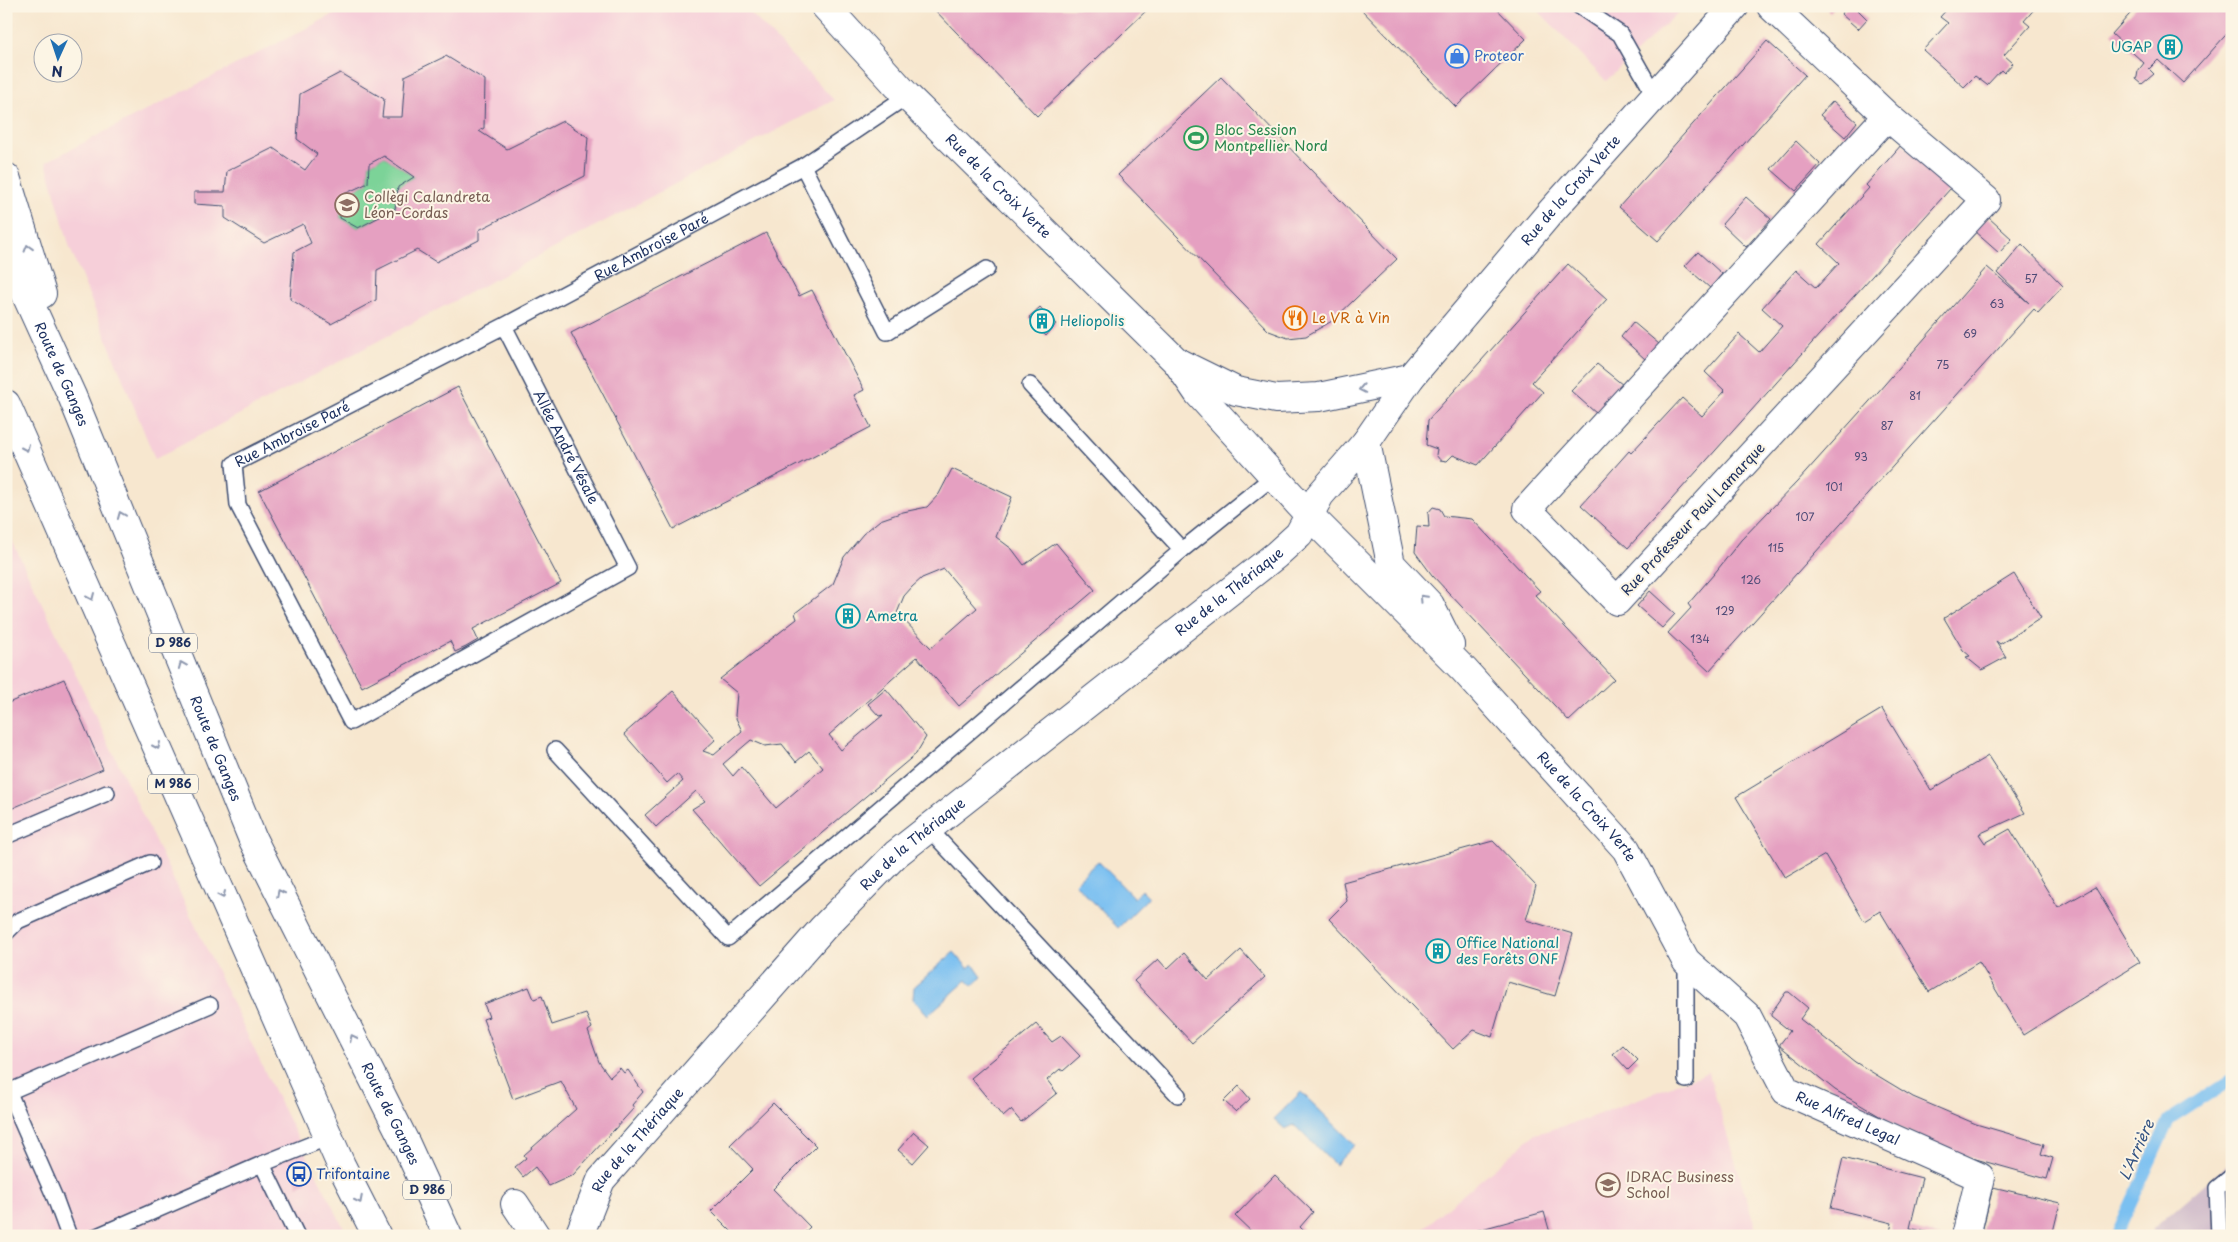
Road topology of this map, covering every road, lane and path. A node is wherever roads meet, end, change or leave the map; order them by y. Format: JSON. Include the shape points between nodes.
{"nodes":[{"id":1,"x":825,"y":6,"type":"edge"},
{"id":2,"x":1579,"y":6,"type":"edge"},
{"id":3,"x":1735,"y":6,"type":"edge"},
{"id":4,"x":1771,"y":6,"type":"edge"},
{"id":5,"x":907,"y":96,"type":"junction"},
{"id":6,"x":1655,"y":96,"type":"junction"},
{"id":7,"x":1888,"y":116,"type":"junction"},
{"id":8,"x":803,"y":166,"type":"junction"},
{"id":9,"x":6,"y":177,"type":"edge"},
{"id":10,"x":6,"y":251,"type":"edge"},
{"id":11,"x":987,"y":269,"type":"dead end"},
{"id":12,"x":504,"y":326,"type":"junction"},
{"id":13,"x":1178,"y":362,"type":"junction"},
{"id":14,"x":1410,"y":378,"type":"junction"},
{"id":15,"x":1030,"y":385,"type":"dead end"},
{"id":16,"x":72,"y":396,"type":"junction"},
{"id":17,"x":6,"y":404,"type":"edge"},
{"id":18,"x":1366,"y":442,"type":"junction"},
{"id":19,"x":1274,"y":476,"type":"junction"},
{"id":20,"x":1309,"y":515,"type":"junction"},
{"id":21,"x":1182,"y":550,"type":"junction"},
{"id":22,"x":628,"y":568,"type":"joint"},
{"id":23,"x":1464,"y":670,"type":"junction"},
{"id":24,"x":555,"y":750,"type":"dead end"},
{"id":25,"x":107,"y":793,"type":"dead end"},
{"id":26,"x":928,"y":829,"type":"junction"},
{"id":27,"x":6,"y":836,"type":"edge"},
{"id":28,"x":150,"y":863,"type":"dead end"},
{"id":29,"x":6,"y":933,"type":"edge"},
{"id":30,"x":1686,"y":961,"type":"junction"},
{"id":31,"x":210,"y":1005,"type":"dead end"},
{"id":32,"x":1686,"y":1080,"type":"dead end"},
{"id":33,"x":7,"y":1090,"type":"edge"},
{"id":34,"x":1178,"y":1096,"type":"dead end"},
{"id":35,"x":328,"y":1137,"type":"junction"},
{"id":36,"x":262,"y":1164,"type":"junction"},
{"id":37,"x":2232,"y":1176,"type":"edge"},
{"id":38,"x":516,"y":1204,"type":"dead end"},
{"id":39,"x":69,"y":1236,"type":"edge"},
{"id":40,"x":96,"y":1236,"type":"edge"},
{"id":41,"x":297,"y":1236,"type":"edge"},
{"id":42,"x":377,"y":1236,"type":"edge"},
{"id":43,"x":448,"y":1236,"type":"edge"},
{"id":44,"x":536,"y":1236,"type":"edge"},
{"id":45,"x":579,"y":1236,"type":"edge"},
{"id":46,"x":1966,"y":1236,"type":"edge"},
{"id":47,"x":2219,"y":1236,"type":"edge"}],
"edges":[{"from":1,"to":5,"type":"street","name":"Rue de la Croix Verte"},
{"from":2,"to":6,"type":"lane","via":[[1620,34]]},
{"from":3,"to":6,"type":"street","name":"Rue de la Croix Verte"},
{"from":4,"to":7,"type":"street","name":"Rue Professeur Paul Lamarque"},
{"from":5,"to":8,"type":"lane","name":"Rue Ambroise Paré"},
{"from":5,"to":13,"type":"street","name":"Rue de la Croix Verte"},
{"from":6,"to":14,"type":"street","name":"Rue de la Croix Verte","via":[[1548,215]]},
{"from":7,"to":7,"type":"street","name":"Rue Professeur Paul Lamarque","via":[[1527,509],[1617,600],[1986,200]]},
{"from":8,"to":11,"type":"lane","via":[[887,332]]},
{"from":8,"to":12,"type":"lane","name":"Rue Ambroise Paré"},
{"from":16,"to":9,"type":"street","one_way":true},
{"from":10,"to":16,"type":"street","name":"Route de Ganges"},
{"from":12,"to":22,"type":"lane","name":"Allée André Vésale"},
{"from":12,"to":22,"type":"lane","name":"Rue Ambroise Paré","via":[[234,464],[238,505],[351,722]]},
{"from":14,"to":13,"type":"street","name":"Rue de la Croix Verte","one_way":true,"via":[[1319,397],[1276,399],[1236,391]]},
{"from":13,"to":19,"type":"street","name":"Rue de la Croix Verte","via":[[1198,393]]},
{"from":14,"to":18,"type":"street","name":"Rue de la Croix Verte"},
{"from":15,"to":21,"type":"lane"},
{"from":43,"to":16,"type":"street","name":"Route de Ganges","number":"D 986","one_way":true,"via":[[406,1144],[254,840]]},
{"from":17,"to":35,"type":"street","number":"M 986","one_way":true},
{"from":18,"to":20,"type":"street","name":"Rue de la Croix Verte","via":[[1320,496]]},
{"from":23,"to":18,"type":"street","name":"Rue de la Croix Verte","one_way":true,"via":[[1430,605],[1391,564]]},
{"from":19,"to":20,"type":"street","name":"Rue de la Croix Verte"},
{"from":19,"to":21,"type":"lane"},
{"from":20,"to":23,"type":"street","name":"Rue de la Croix Verte"},
{"from":20,"to":26,"type":"street","name":"Rue de la Thériaque","via":[[1299,534],[1276,556]]},
{"from":21,"to":24,"type":"lane","via":[[728,938]]},
{"from":23,"to":30,"type":"street","name":"Rue de la Croix Verte","via":[[1626,849]]},
{"from":25,"to":27,"type":"lane"},
{"from":26,"to":34,"type":"lane"},
{"from":26,"to":45,"type":"street","name":"Rue de la Thériaque","via":[[896,854],[823,928],[601,1180]]},
{"from":28,"to":29,"type":"lane","via":[[18,921]]},
{"from":30,"to":32,"type":"lane"},
{"from":30,"to":46,"type":"street","name":"Rue Alfred Legal","via":[[1747,1016],[1786,1091],[1980,1178]]},
{"from":31,"to":33,"type":"lane"},
{"from":33,"to":39,"type":"lane"},
{"from":35,"to":36,"type":"lane"},
{"from":35,"to":42,"type":"street","number":"M 986","one_way":true},
{"from":36,"to":40,"type":"lane"},
{"from":36,"to":41,"type":"lane"},
{"from":37,"to":47,"type":"lane","via":[[2217,1188]]},
{"from":38,"to":44,"type":"street"}]}
